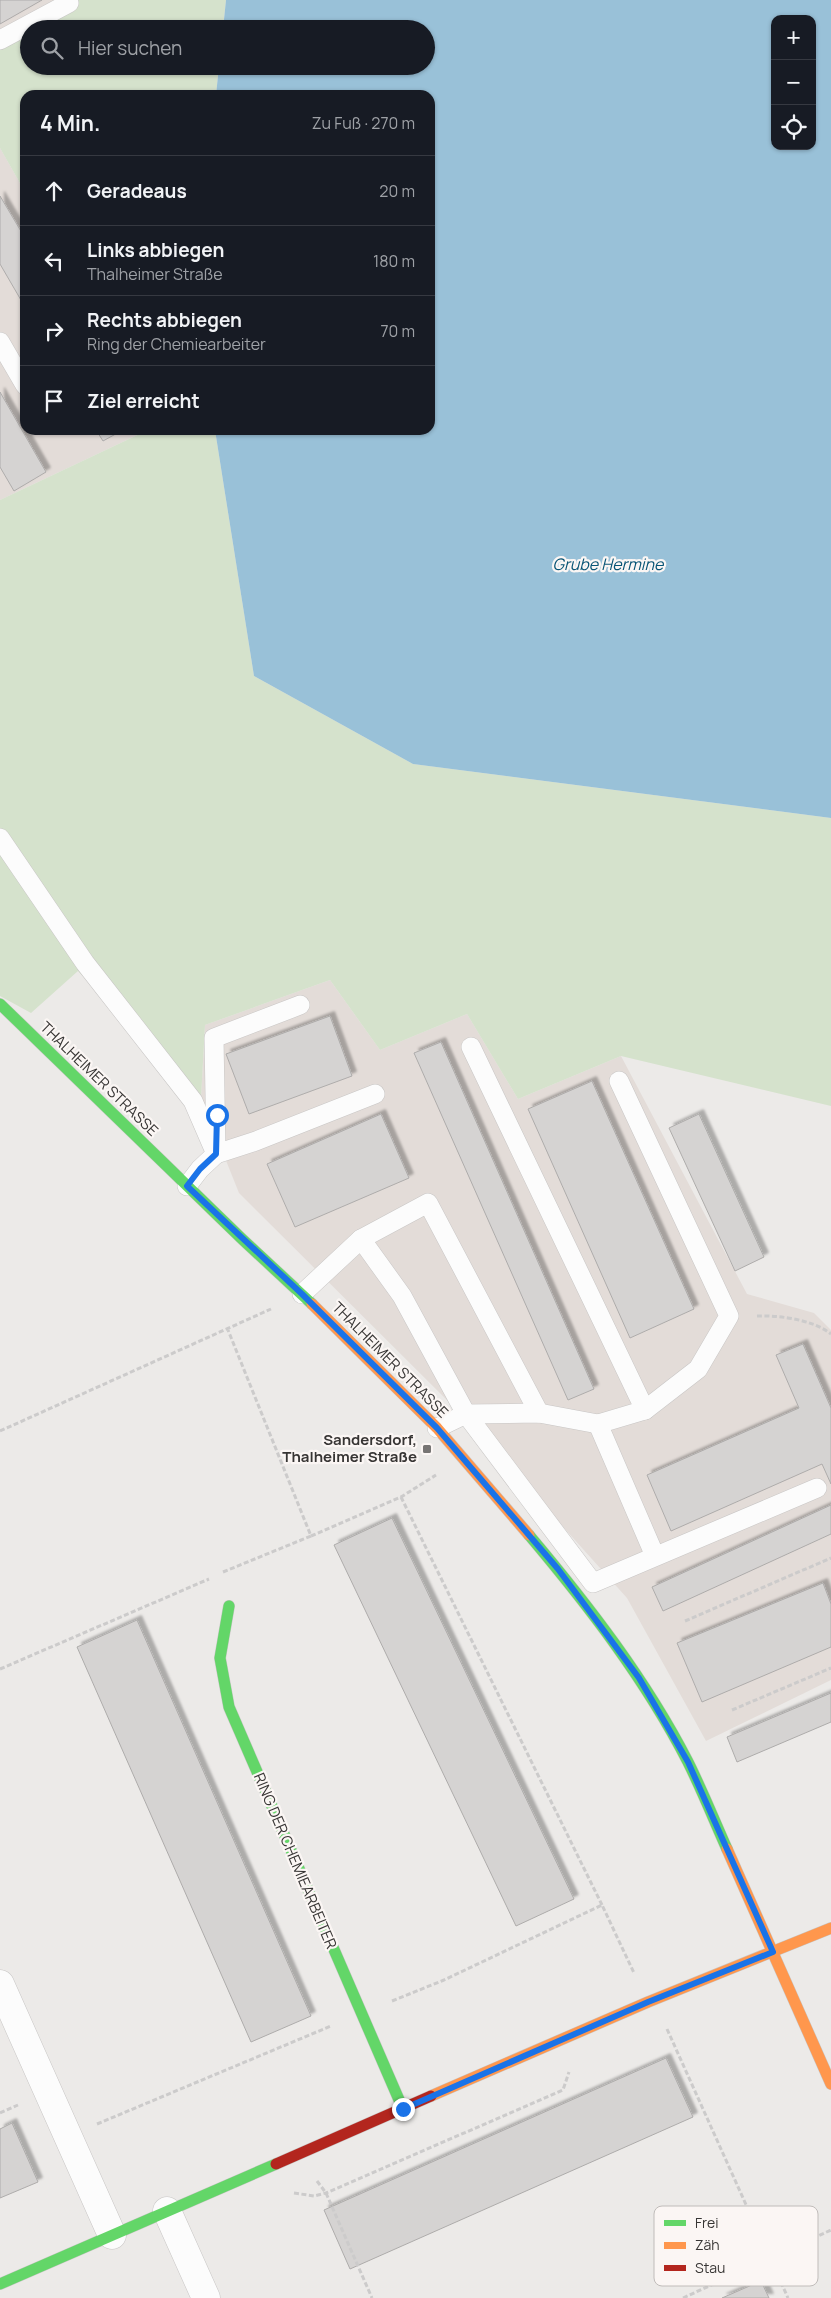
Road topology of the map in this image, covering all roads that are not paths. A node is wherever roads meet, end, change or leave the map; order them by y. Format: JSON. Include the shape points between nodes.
{"nodes":[{"id":1,"x":69,"y":3,"type":"dead end"},
{"id":2,"x":37,"y":20,"type":"edge"},
{"id":3,"x":20,"y":29,"type":"edge"},
{"id":4,"x":0,"y":40,"type":"edge"},
{"id":5,"x":0,"y":342,"type":"edge"},
{"id":6,"x":20,"y":377,"type":"edge"},
{"id":7,"x":0,"y":838,"type":"edge"},
{"id":8,"x":0,"y":1004,"type":"edge"},
{"id":9,"x":300,"y":1005,"type":"dead end"},
{"id":10,"x":471,"y":1047,"type":"dead end"},
{"id":11,"x":619,"y":1081,"type":"dead end"},
{"id":12,"x":375,"y":1094,"type":"dead end"},
{"id":13,"x":216,"y":1154,"type":"junction"},
{"id":14,"x":187,"y":1186,"type":"junction"},
{"id":15,"x":361,"y":1239,"type":"junction"},
{"id":16,"x":302,"y":1294,"type":"junction"},
{"id":17,"x":645,"y":1410,"type":"junction"},
{"id":18,"x":540,"y":1413,"type":"junction"},
{"id":19,"x":466,"y":1414,"type":"junction"},
{"id":20,"x":598,"y":1424,"type":"junction"},
{"id":21,"x":437,"y":1428,"type":"junction"},
{"id":22,"x":817,"y":1488,"type":"dead end"},
{"id":23,"x":655,"y":1556,"type":"junction"},
{"id":24,"x":230,"y":1606,"type":"dead end"},
{"id":25,"x":831,"y":1928,"type":"edge"},
{"id":26,"x":773,"y":1952,"type":"junction"},
{"id":27,"x":0,"y":1984,"type":"edge"},
{"id":28,"x":831,"y":2084,"type":"edge"},
{"id":29,"x":403,"y":2109,"type":"junction"},
{"id":30,"x":167,"y":2211,"type":"junction"},
{"id":31,"x":112,"y":2235,"type":"junction"},
{"id":32,"x":0,"y":2284,"type":"edge"},
{"id":33,"x":206,"y":2298,"type":"edge"}],
"edges":[{"from":1,"to":2,"type":"lane"},
{"from":3,"to":4,"type":"lane"},
{"from":5,"to":6,"type":"lane"},
{"from":7,"to":13,"type":"lane","via":[[85,963],[193,1101]]},
{"from":8,"to":14,"type":"street","name":"THALHEIMER STRASSE"},
{"from":9,"to":13,"type":"lane","via":[[214,1038]]},
{"from":10,"to":17,"type":"lane"},
{"from":11,"to":17,"type":"lane","via":[[729,1316],[698,1369]]},
{"from":12,"to":13,"type":"lane"},
{"from":13,"to":14,"type":"lane"},
{"from":14,"to":16,"type":"street","name":"THALHEIMER STRASSE"},
{"from":15,"to":16,"type":"lane"},
{"from":15,"to":18,"type":"lane","via":[[428,1202]]},
{"from":15,"to":19,"type":"lane","via":[[402,1296]]},
{"from":16,"to":21,"type":"street","name":"THALHEIMER STRASSE"},
{"from":17,"to":20,"type":"lane"},
{"from":18,"to":19,"type":"lane"},
{"from":18,"to":20,"type":"lane"},
{"from":19,"to":21,"type":"lane"},
{"from":19,"to":23,"type":"lane","via":[[593,1583]]},
{"from":20,"to":23,"type":"lane"},
{"from":21,"to":26,"type":"street","name":"THALHEIMER STRASSE","via":[[558,1569],[639,1678],[688,1762]]},
{"from":22,"to":23,"type":"lane"},
{"from":24,"to":29,"type":"street","name":"RING DER CHEMIEARBEITER","via":[[220,1658],[229,1707]]},
{"from":25,"to":26,"type":"street"},
{"from":26,"to":28,"type":"street","name":"THALHEIMER STRASSE"},
{"from":26,"to":29,"type":"street","via":[[648,2002]]},
{"from":27,"to":31,"type":"street"},
{"from":29,"to":30,"type":"street"},
{"from":30,"to":31,"type":"street"},
{"from":30,"to":33,"type":"street"},
{"from":31,"to":32,"type":"street"}]}
